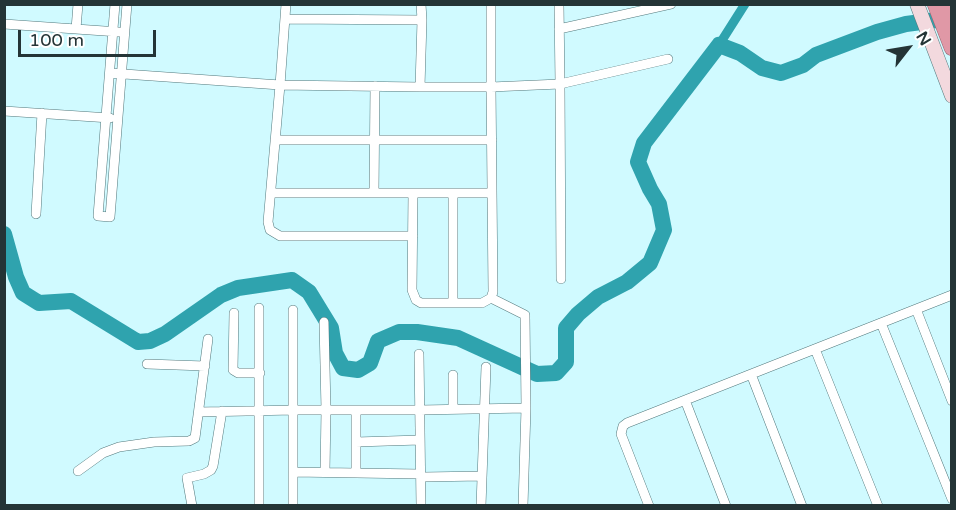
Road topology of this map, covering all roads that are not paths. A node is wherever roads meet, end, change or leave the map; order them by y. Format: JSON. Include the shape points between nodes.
{"nodes":[{"id":1,"x":78,"y":4,"type":"edge"},
{"id":2,"x":115,"y":4,"type":"edge"},
{"id":3,"x":127,"y":4,"type":"edge"},
{"id":4,"x":286,"y":4,"type":"edge"},
{"id":5,"x":421,"y":4,"type":"edge"},
{"id":6,"x":491,"y":4,"type":"edge"},
{"id":7,"x":559,"y":4,"type":"edge"},
{"id":8,"x":671,"y":4,"type":"edge"},
{"id":9,"x":935,"y":4,"type":"edge"},
{"id":10,"x":947,"y":4,"type":"edge"},
{"id":11,"x":919,"y":10,"type":"edge"},
{"id":12,"x":951,"y":17,"type":"edge"},
{"id":13,"x":286,"y":20,"type":"junction"},
{"id":14,"x":422,"y":20,"type":"junction"},
{"id":15,"x":4,"y":24,"type":"edge"},
{"id":16,"x":559,"y":28,"type":"junction"},
{"id":17,"x":76,"y":29,"type":"junction"},
{"id":18,"x":113,"y":31,"type":"junction"},
{"id":19,"x":125,"y":32,"type":"junction"},
{"id":20,"x":951,"y":48,"type":"edge"},
{"id":21,"x":668,"y":59,"type":"dead end"},
{"id":22,"x":110,"y":73,"type":"junction"},
{"id":23,"x":122,"y":74,"type":"junction"},
{"id":24,"x":560,"y":84,"type":"junction"},
{"id":25,"x":280,"y":85,"type":"junction"},
{"id":26,"x":375,"y":86,"type":"junction"},
{"id":27,"x":420,"y":87,"type":"junction"},
{"id":28,"x":491,"y":87,"type":"junction"},
{"id":29,"x":951,"y":96,"type":"edge"},
{"id":30,"x":4,"y":111,"type":"edge"},
{"id":31,"x":42,"y":113,"type":"junction"},
{"id":32,"x":106,"y":118,"type":"junction"},
{"id":33,"x":118,"y":119,"type":"junction"},
{"id":34,"x":275,"y":140,"type":"junction"},
{"id":35,"x":375,"y":140,"type":"junction"},
{"id":36,"x":492,"y":140,"type":"junction"},
{"id":37,"x":271,"y":193,"type":"junction"},
{"id":38,"x":374,"y":193,"type":"junction"},
{"id":39,"x":413,"y":193,"type":"junction"},
{"id":40,"x":453,"y":193,"type":"junction"},
{"id":41,"x":492,"y":193,"type":"junction"},
{"id":42,"x":36,"y":214,"type":"dead end"},
{"id":43,"x":413,"y":236,"type":"junction"},
{"id":44,"x":561,"y":279,"type":"dead end"},
{"id":45,"x":951,"y":295,"type":"edge"},
{"id":46,"x":491,"y":298,"type":"junction"},
{"id":47,"x":453,"y":303,"type":"junction"},
{"id":48,"x":259,"y":308,"type":"dead end"},
{"id":49,"x":916,"y":309,"type":"junction"},
{"id":50,"x":293,"y":310,"type":"dead end"},
{"id":51,"x":234,"y":313,"type":"dead end"},
{"id":52,"x":324,"y":322,"type":"dead end"},
{"id":53,"x":881,"y":323,"type":"junction"},
{"id":54,"x":208,"y":339,"type":"dead end"},
{"id":55,"x":815,"y":349,"type":"junction"},
{"id":56,"x":419,"y":354,"type":"dead end"},
{"id":57,"x":147,"y":364,"type":"dead end"},
{"id":58,"x":205,"y":366,"type":"junction"},
{"id":59,"x":486,"y":367,"type":"dead end"},
{"id":60,"x":260,"y":373,"type":"junction"},
{"id":61,"x":751,"y":374,"type":"junction"},
{"id":62,"x":453,"y":375,"type":"dead end"},
{"id":63,"x":685,"y":400,"type":"junction"},
{"id":64,"x":951,"y":401,"type":"edge"},
{"id":65,"x":485,"y":408,"type":"junction"},
{"id":66,"x":525,"y":408,"type":"junction"},
{"id":67,"x":453,"y":409,"type":"junction"},
{"id":68,"x":260,"y":410,"type":"junction"},
{"id":69,"x":294,"y":410,"type":"junction"},
{"id":70,"x":326,"y":410,"type":"junction"},
{"id":71,"x":356,"y":410,"type":"junction"},
{"id":72,"x":420,"y":410,"type":"junction"},
{"id":73,"x":222,"y":411,"type":"junction"},
{"id":74,"x":199,"y":412,"type":"junction"},
{"id":75,"x":420,"y":440,"type":"junction"},
{"id":76,"x":356,"y":442,"type":"junction"},
{"id":77,"x":78,"y":471,"type":"dead end"},
{"id":78,"x":293,"y":472,"type":"junction"},
{"id":79,"x":325,"y":472,"type":"junction"},
{"id":80,"x":356,"y":473,"type":"junction"},
{"id":81,"x":420,"y":474,"type":"junction"},
{"id":82,"x":482,"y":476,"type":"junction"},
{"id":83,"x":951,"y":499,"type":"edge"},
{"id":84,"x":192,"y":506,"type":"edge"},
{"id":85,"x":260,"y":506,"type":"edge"},
{"id":86,"x":293,"y":506,"type":"edge"},
{"id":87,"x":421,"y":506,"type":"edge"},
{"id":88,"x":481,"y":506,"type":"edge"},
{"id":89,"x":524,"y":506,"type":"edge"},
{"id":90,"x":649,"y":506,"type":"edge"},
{"id":91,"x":726,"y":506,"type":"edge"},
{"id":92,"x":802,"y":506,"type":"edge"},
{"id":93,"x":878,"y":506,"type":"edge"}],
"edges":[{"from":1,"to":17,"type":"street"},
{"from":2,"to":18,"type":"street"},
{"from":3,"to":19,"type":"street"},
{"from":4,"to":13,"type":"street"},
{"from":5,"to":14,"type":"street"},
{"from":6,"to":28,"type":"street"},
{"from":7,"to":16,"type":"street"},
{"from":8,"to":16,"type":"street"},
{"from":9,"to":20,"type":"highway"},
{"from":10,"to":12,"type":"highway"},
{"from":11,"to":29,"type":"main road"},
{"from":13,"to":14,"type":"street"},
{"from":13,"to":25,"type":"street"},
{"from":14,"to":27,"type":"street"},
{"from":15,"to":17,"type":"street"},
{"from":16,"to":24,"type":"street"},
{"from":17,"to":18,"type":"street"},
{"from":18,"to":19,"type":"street"},
{"from":18,"to":22,"type":"street"},
{"from":19,"to":23,"type":"street"},
{"from":21,"to":24,"type":"street"},
{"from":22,"to":23,"type":"street"},
{"from":22,"to":32,"type":"street"},
{"from":23,"to":25,"type":"street"},
{"from":23,"to":33,"type":"street"},
{"from":24,"to":28,"type":"street"},
{"from":24,"to":44,"type":"street"},
{"from":25,"to":26,"type":"street"},
{"from":25,"to":34,"type":"street"},
{"from":26,"to":27,"type":"street"},
{"from":26,"to":35,"type":"street"},
{"from":27,"to":28,"type":"street"},
{"from":28,"to":36,"type":"street"},
{"from":30,"to":31,"type":"street"},
{"from":31,"to":32,"type":"street"},
{"from":31,"to":42,"type":"street"},
{"from":32,"to":33,"type":"street"},
{"from":32,"to":33,"type":"street","via":[[99,216],[110,217]]},
{"from":34,"to":35,"type":"street"},
{"from":34,"to":37,"type":"street"},
{"from":35,"to":36,"type":"street"},
{"from":35,"to":38,"type":"street"},
{"from":36,"to":41,"type":"street"},
{"from":37,"to":38,"type":"street"},
{"from":37,"to":43,"type":"street","via":[[268,222],[270,230],[280,236]]},
{"from":38,"to":39,"type":"street"},
{"from":39,"to":40,"type":"street"},
{"from":39,"to":43,"type":"street"},
{"from":40,"to":41,"type":"street"},
{"from":40,"to":47,"type":"street"},
{"from":41,"to":46,"type":"street"},
{"from":43,"to":47,"type":"street","via":[[412,290],[416,300]]},
{"from":45,"to":49,"type":"street"},
{"from":46,"to":47,"type":"street","via":[[482,303]]},
{"from":46,"to":66,"type":"street","via":[[525,315]]},
{"from":48,"to":60,"type":"street"},
{"from":49,"to":53,"type":"street"},
{"from":49,"to":64,"type":"street"},
{"from":50,"to":69,"type":"street"},
{"from":51,"to":60,"type":"street","via":[[233,370]]},
{"from":52,"to":70,"type":"street"},
{"from":53,"to":55,"type":"street"},
{"from":53,"to":83,"type":"street"},
{"from":54,"to":58,"type":"street"},
{"from":55,"to":61,"type":"street"},
{"from":55,"to":93,"type":"street"},
{"from":56,"to":72,"type":"street"},
{"from":57,"to":58,"type":"street"},
{"from":58,"to":74,"type":"street"},
{"from":59,"to":65,"type":"street"},
{"from":60,"to":68,"type":"street"},
{"from":61,"to":63,"type":"street"},
{"from":61,"to":92,"type":"street"},
{"from":62,"to":67,"type":"street"},
{"from":63,"to":90,"type":"street","via":[[621,429]]},
{"from":63,"to":91,"type":"street"},
{"from":65,"to":66,"type":"street"},
{"from":65,"to":67,"type":"street"},
{"from":65,"to":82,"type":"street"},
{"from":66,"to":89,"type":"street"},
{"from":67,"to":72,"type":"street"},
{"from":68,"to":69,"type":"street"},
{"from":68,"to":73,"type":"street"},
{"from":68,"to":85,"type":"street"},
{"from":69,"to":70,"type":"street"},
{"from":69,"to":78,"type":"street"},
{"from":70,"to":71,"type":"street"},
{"from":70,"to":79,"type":"street"},
{"from":71,"to":72,"type":"street"},
{"from":71,"to":76,"type":"street"},
{"from":72,"to":75,"type":"street"},
{"from":73,"to":74,"type":"street"},
{"from":73,"to":84,"type":"street","via":[[211,470],[187,478]]},
{"from":74,"to":77,"type":"street","via":[[192,440],[119,447]]},
{"from":75,"to":76,"type":"street"},
{"from":75,"to":81,"type":"street"},
{"from":76,"to":80,"type":"street"},
{"from":78,"to":79,"type":"street"},
{"from":78,"to":86,"type":"street"},
{"from":79,"to":80,"type":"street"},
{"from":80,"to":81,"type":"street"},
{"from":81,"to":82,"type":"street"},
{"from":81,"to":87,"type":"street"},
{"from":82,"to":88,"type":"street"}]}
